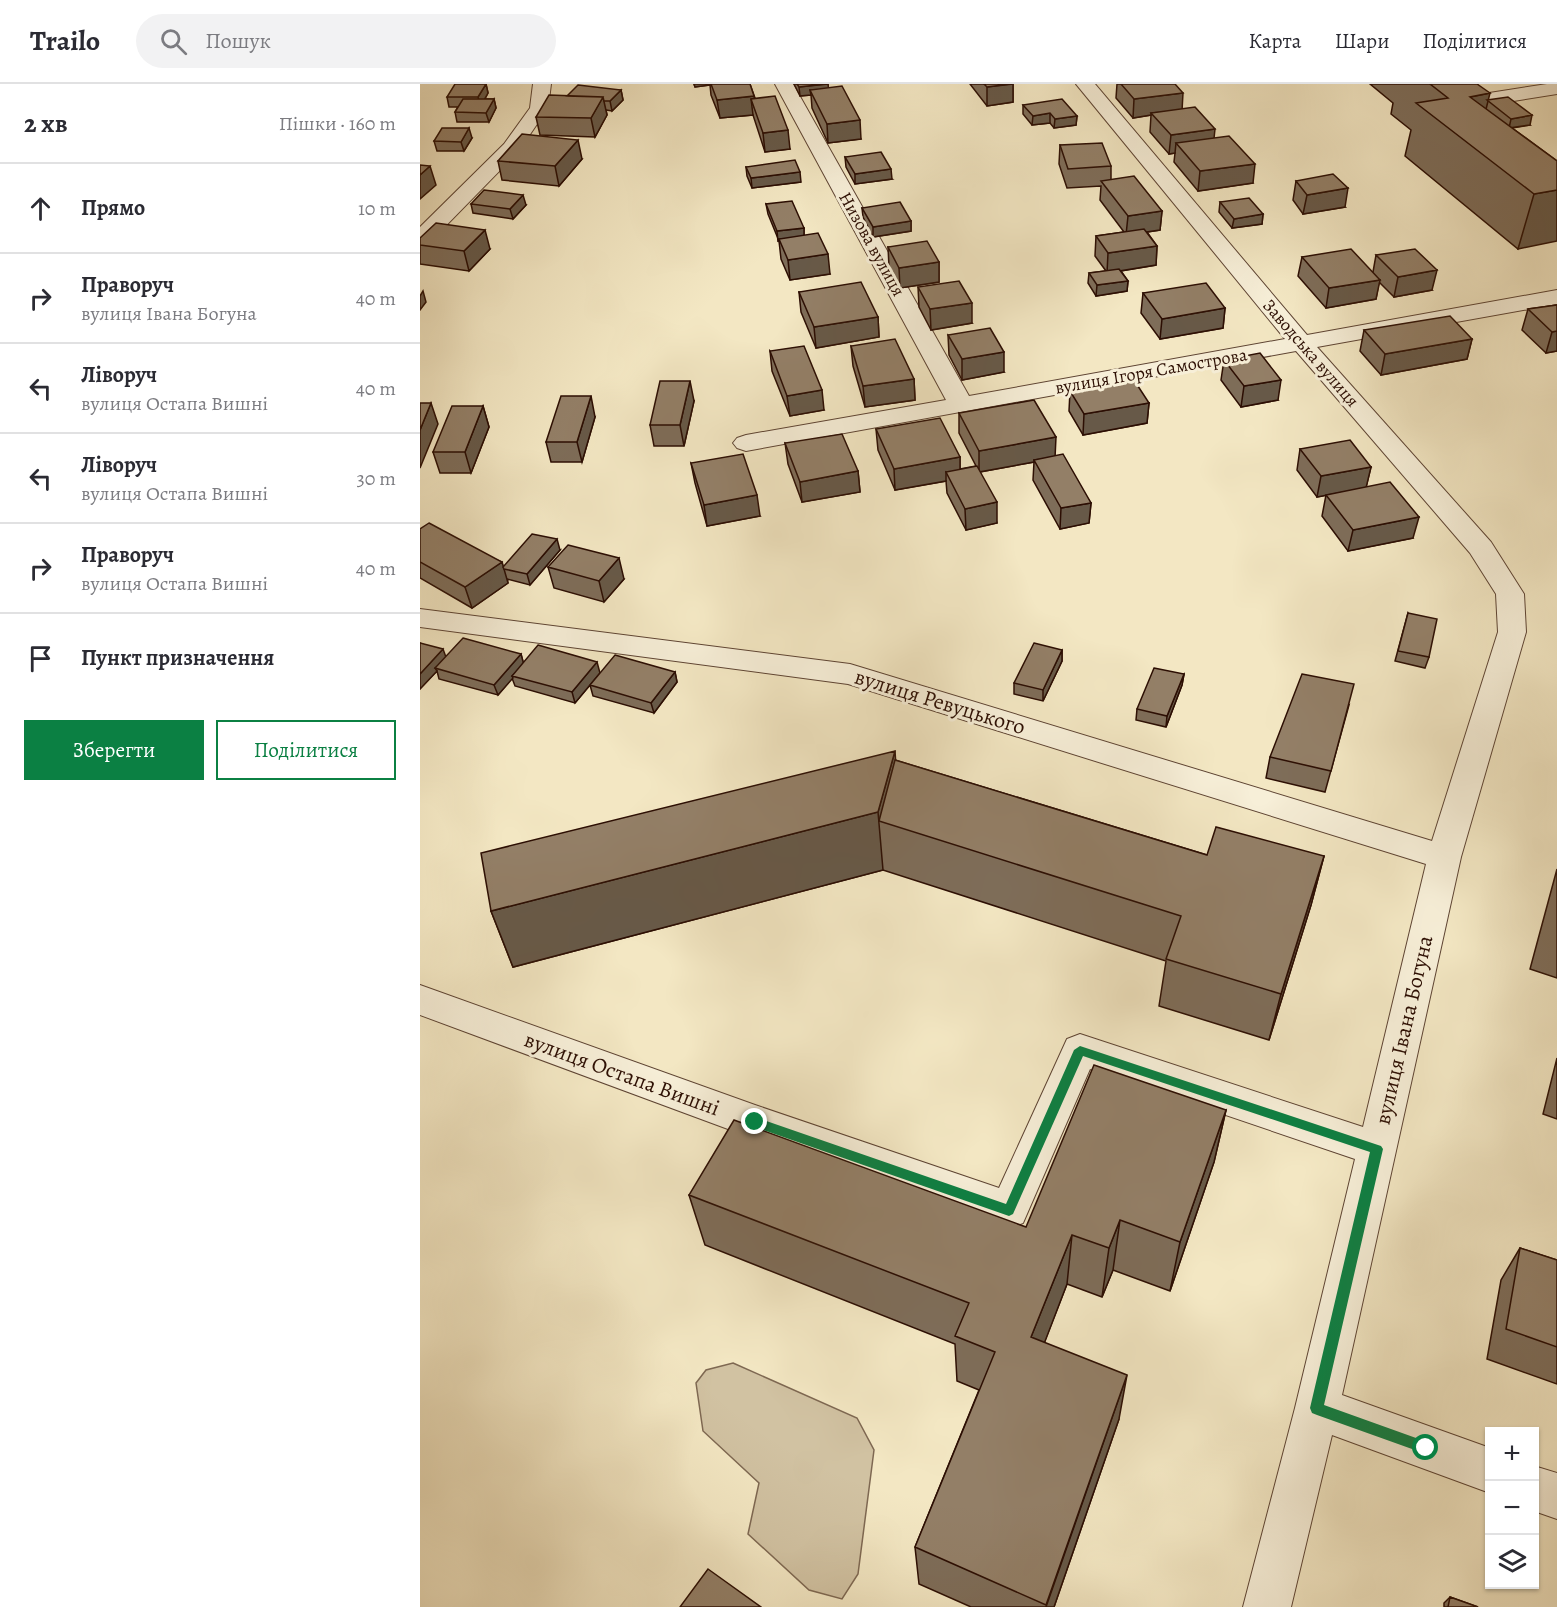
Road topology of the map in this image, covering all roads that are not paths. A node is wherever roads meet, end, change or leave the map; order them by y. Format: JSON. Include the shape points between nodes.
{"nodes":[{"id":1,"x":542,"y":84,"type":"edge"},
{"id":2,"x":784,"y":84,"type":"edge"},
{"id":3,"x":1085,"y":84,"type":"edge"},
{"id":4,"x":1456,"y":84,"type":"edge"},
{"id":5,"x":1557,"y":88,"type":"edge"},
{"id":6,"x":1470,"y":102,"type":"junction"},
{"id":7,"x":1479,"y":122,"type":"edge"},
{"id":8,"x":420,"y":239,"type":"edge"},
{"id":9,"x":1557,"y":297,"type":"edge"},
{"id":10,"x":1302,"y":344,"type":"junction"},
{"id":11,"x":961,"y":405,"type":"junction"},
{"id":12,"x":746,"y":443,"type":"dead end"},
{"id":13,"x":420,"y":618,"type":"edge"},
{"id":14,"x":1512,"y":632,"type":"joint"},
{"id":15,"x":1444,"y":857,"type":"junction"},
{"id":16,"x":420,"y":1000,"type":"edge"},
{"id":17,"x":1377,"y":1149,"type":"junction"},
{"id":18,"x":1317,"y":1408,"type":"junction"},
{"id":19,"x":1485,"y":1469,"type":"edge"},
{"id":20,"x":1539,"y":1490,"type":"edge"},
{"id":21,"x":1557,"y":1496,"type":"edge"},
{"id":22,"x":1267,"y":1607,"type":"edge"}],
"edges":[{"from":1,"to":8,"type":"street","via":[[539,108],[511,148]]},
{"from":2,"to":11,"type":"street","name":"Низова вулиця"},
{"from":3,"to":10,"type":"street","name":"Заводська вулиця"},
{"from":4,"to":6,"type":"street"},
{"from":5,"to":6,"type":"street"},
{"from":6,"to":7,"type":"street"},
{"from":9,"to":10,"type":"street","name":"вулиця Ігоря Самострова"},
{"from":10,"to":11,"type":"street","name":"вулиця Ігоря Самострова"},
{"from":10,"to":14,"type":"street","name":"Заводська вулиця","via":[[1481,548],[1510,594]]},
{"from":11,"to":12,"type":"street","name":"вулиця Ігоря Самострова"},
{"from":13,"to":15,"type":"street","name":"вулиця Ревуцького","via":[[850,674]]},
{"from":14,"to":15,"type":"street","name":"вулиця Івана Богуна"},
{"from":15,"to":17,"type":"street","name":"вулиця Івана Богуна"},
{"from":16,"to":17,"type":"street","name":"вулиця Остапа Вишні","via":[[1009,1210],[1080,1050]]},
{"from":17,"to":18,"type":"street","name":"вулиця Івана Богуна"},
{"from":18,"to":19,"type":"street"},
{"from":18,"to":22,"type":"street","name":"вулиця Івана Богуна"},
{"from":20,"to":21,"type":"street"}]}
